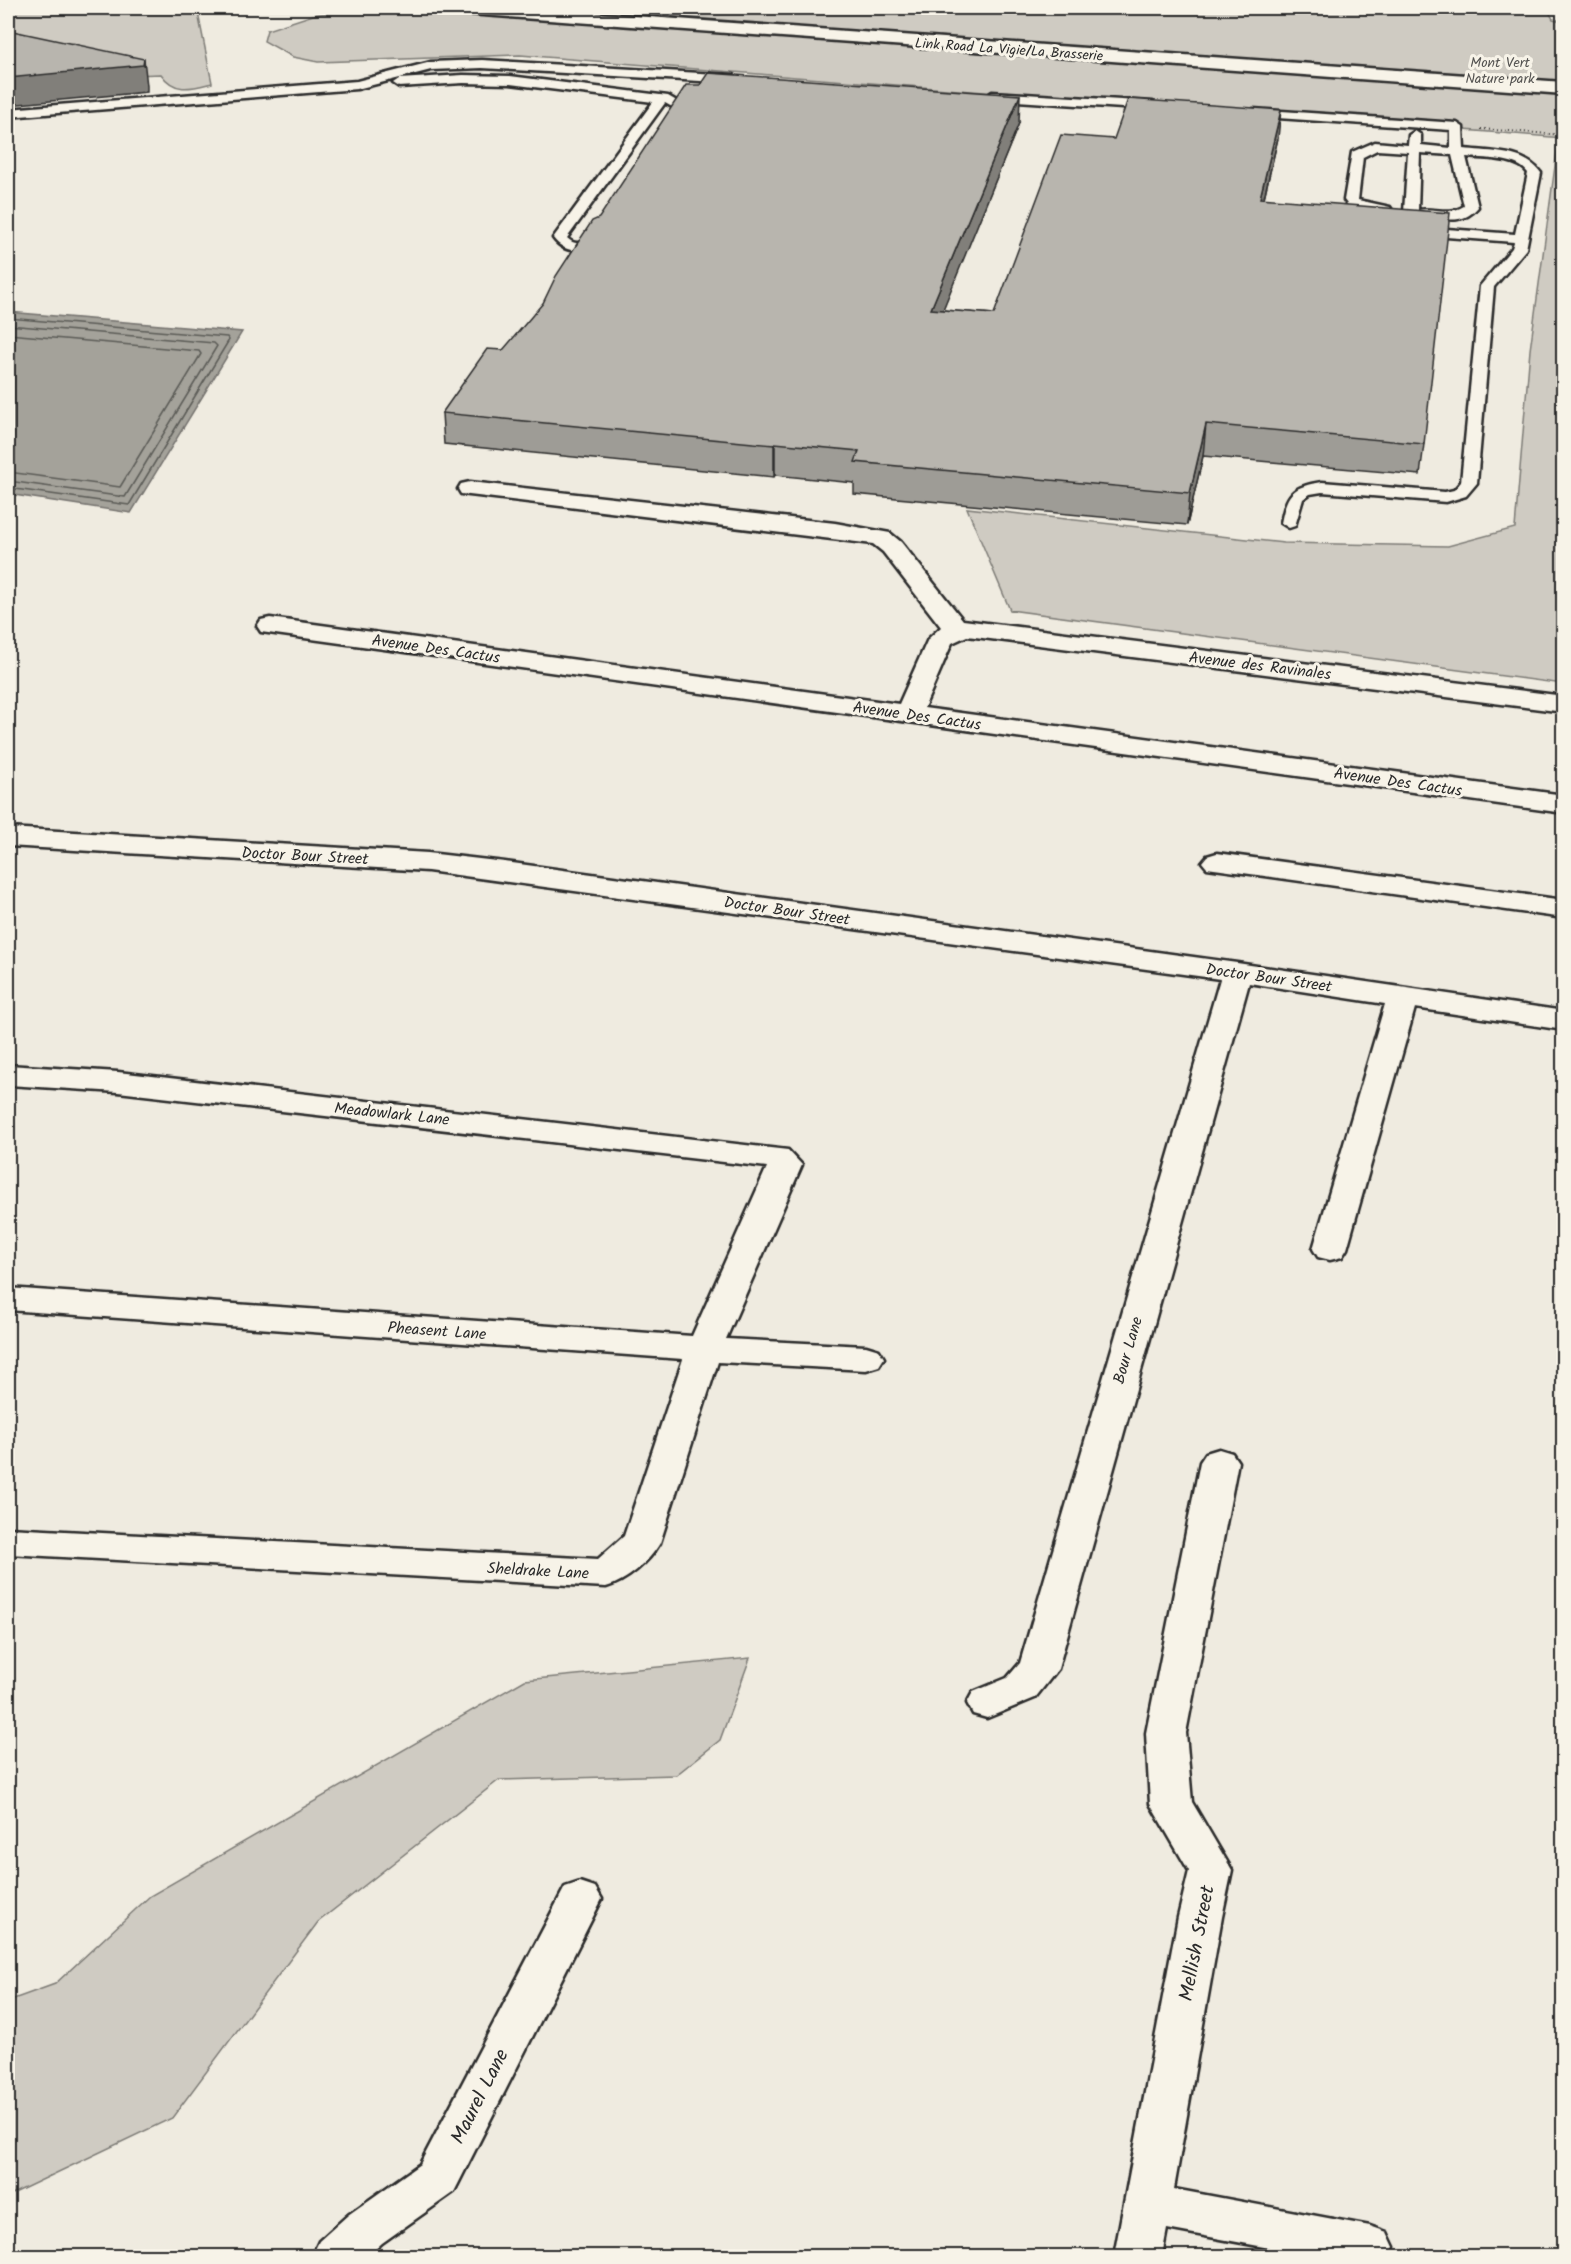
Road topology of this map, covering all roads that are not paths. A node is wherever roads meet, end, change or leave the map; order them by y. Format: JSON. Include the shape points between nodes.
{"nodes":[{"id":1,"x":454,"y":8,"type":"edge"},
{"id":2,"x":745,"y":80,"type":"edge"},
{"id":3,"x":357,"y":85,"type":"junction"},
{"id":4,"x":1563,"y":88,"type":"edge"},
{"id":5,"x":984,"y":95,"type":"edge"},
{"id":6,"x":661,"y":99,"type":"junction"},
{"id":7,"x":1164,"y":107,"type":"edge"},
{"id":8,"x":1235,"y":112,"type":"edge"},
{"id":9,"x":8,"y":113,"type":"edge"},
{"id":10,"x":1414,"y":124,"type":"junction"},
{"id":11,"x":663,"y":134,"type":"edge"},
{"id":12,"x":1416,"y":148,"type":"junction"},
{"id":13,"x":1458,"y":152,"type":"junction"},
{"id":14,"x":613,"y":168,"type":"junction"},
{"id":15,"x":630,"y":170,"type":"edge"},
{"id":16,"x":1411,"y":212,"type":"junction"},
{"id":17,"x":1458,"y":214,"type":"junction"},
{"id":18,"x":605,"y":223,"type":"edge"},
{"id":19,"x":1409,"y":230,"type":"edge"},
{"id":20,"x":1462,"y":235,"type":"junction"},
{"id":21,"x":1521,"y":239,"type":"junction"},
{"id":22,"x":470,"y":489,"type":"dead end"},
{"id":23,"x":1289,"y":523,"type":"dead end"},
{"id":24,"x":270,"y":626,"type":"dead end"},
{"id":25,"x":957,"y":630,"type":"junction"},
{"id":26,"x":1563,"y":704,"type":"edge"},
{"id":27,"x":908,"y":714,"type":"junction"},
{"id":28,"x":1563,"y":804,"type":"edge"},
{"id":29,"x":8,"y":837,"type":"edge"},
{"id":30,"x":1217,"y":862,"type":"dead end"},
{"id":31,"x":1563,"y":909,"type":"edge"},
{"id":32,"x":1237,"y":972,"type":"junction"},
{"id":33,"x":1403,"y":997,"type":"junction"},
{"id":34,"x":1563,"y":1021,"type":"edge"},
{"id":35,"x":8,"y":1075,"type":"edge"},
{"id":36,"x":776,"y":1157,"type":"joint"},
{"id":37,"x":1330,"y":1249,"type":"dead end"},
{"id":38,"x":8,"y":1299,"type":"edge"},
{"id":39,"x":704,"y":1349,"type":"junction"},
{"id":40,"x":866,"y":1358,"type":"dead end"},
{"id":41,"x":1219,"y":1462,"type":"dead end"},
{"id":42,"x":8,"y":1541,"type":"edge"},
{"id":43,"x":987,"y":1702,"type":"dead end"},
{"id":44,"x":580,"y":1899,"type":"dead end"},
{"id":45,"x":1149,"y":2205,"type":"junction"},
{"id":46,"x":1370,"y":2247,"type":"dead end"},
{"id":47,"x":336,"y":2256,"type":"edge"},
{"id":48,"x":1138,"y":2256,"type":"edge"}],
"edges":[{"from":1,"to":4,"type":"street","name":"Link Road La Vigie/La Brasserie"},
{"from":2,"to":3,"type":"lane","via":[[482,64],[431,66]]},
{"from":3,"to":6,"type":"lane","via":[[510,80]]},
{"from":3,"to":9,"type":"lane"},
{"from":5,"to":7,"type":"lane"},
{"from":6,"to":11,"type":"lane","via":[[681,107]]},
{"from":6,"to":14,"type":"lane"},
{"from":8,"to":10,"type":"lane"},
{"from":10,"to":12,"type":"lane"},
{"from":10,"to":13,"type":"lane","via":[[1457,127]]},
{"from":12,"to":13,"type":"lane"},
{"from":12,"to":16,"type":"lane"},
{"from":12,"to":16,"type":"lane","via":[[1375,146],[1357,155],[1351,200],[1366,215]]},
{"from":13,"to":17,"type":"lane","via":[[1471,207]]},
{"from":13,"to":21,"type":"lane","via":[[1511,158],[1530,166],[1535,173]]},
{"from":14,"to":15,"type":"lane"},
{"from":14,"to":18,"type":"lane","via":[[560,238],[569,246],[587,246]]},
{"from":16,"to":17,"type":"lane"},
{"from":17,"to":20,"type":"lane"},
{"from":19,"to":20,"type":"lane"},
{"from":20,"to":21,"type":"lane"},
{"from":21,"to":23,"type":"lane","via":[[1519,249],[1487,286],[1469,483],[1460,493],[1446,497],[1322,487],[1302,489],[1294,496]]},
{"from":22,"to":25,"type":"street","via":[[881,538]]},
{"from":24,"to":27,"type":"street","name":"Avenue Des Cactus"},
{"from":25,"to":26,"type":"street","name":"Avenue des Ravinales","via":[[979,629]]},
{"from":25,"to":27,"type":"street","via":[[941,639]]},
{"from":27,"to":28,"type":"street","name":"Avenue Des Cactus"},
{"from":29,"to":32,"type":"street","name":"Doctor Bour Street","via":[[439,863]]},
{"from":30,"to":31,"type":"street"},
{"from":32,"to":33,"type":"street","name":"Doctor Bour Street"},
{"from":32,"to":43,"type":"street","name":"Bour Lane","via":[[1038,1669],[1021,1688]]},
{"from":33,"to":34,"type":"street","name":"Doctor Bour Street"},
{"from":33,"to":37,"type":"street"},
{"from":35,"to":36,"type":"street","name":"Meadowlark Lane","via":[[118,1082]]},
{"from":36,"to":39,"type":"street","name":"Sheldrake Lane","via":[[785,1165]]},
{"from":38,"to":39,"type":"street","name":"Pheasent Lane"},
{"from":39,"to":40,"type":"street","name":"Pheasent Lane"},
{"from":39,"to":42,"type":"street","name":"Sheldrake Lane","via":[[641,1543],[606,1573]]},
{"from":41,"to":45,"type":"street","name":"Mellish Street","via":[[1166,1733],[1171,1803],[1211,1870]]},
{"from":44,"to":47,"type":"street","name":"Maurel Lane","via":[[437,2178],[365,2229]]},
{"from":45,"to":46,"type":"street"},
{"from":45,"to":48,"type":"street","name":"Mellish Street"}]}
